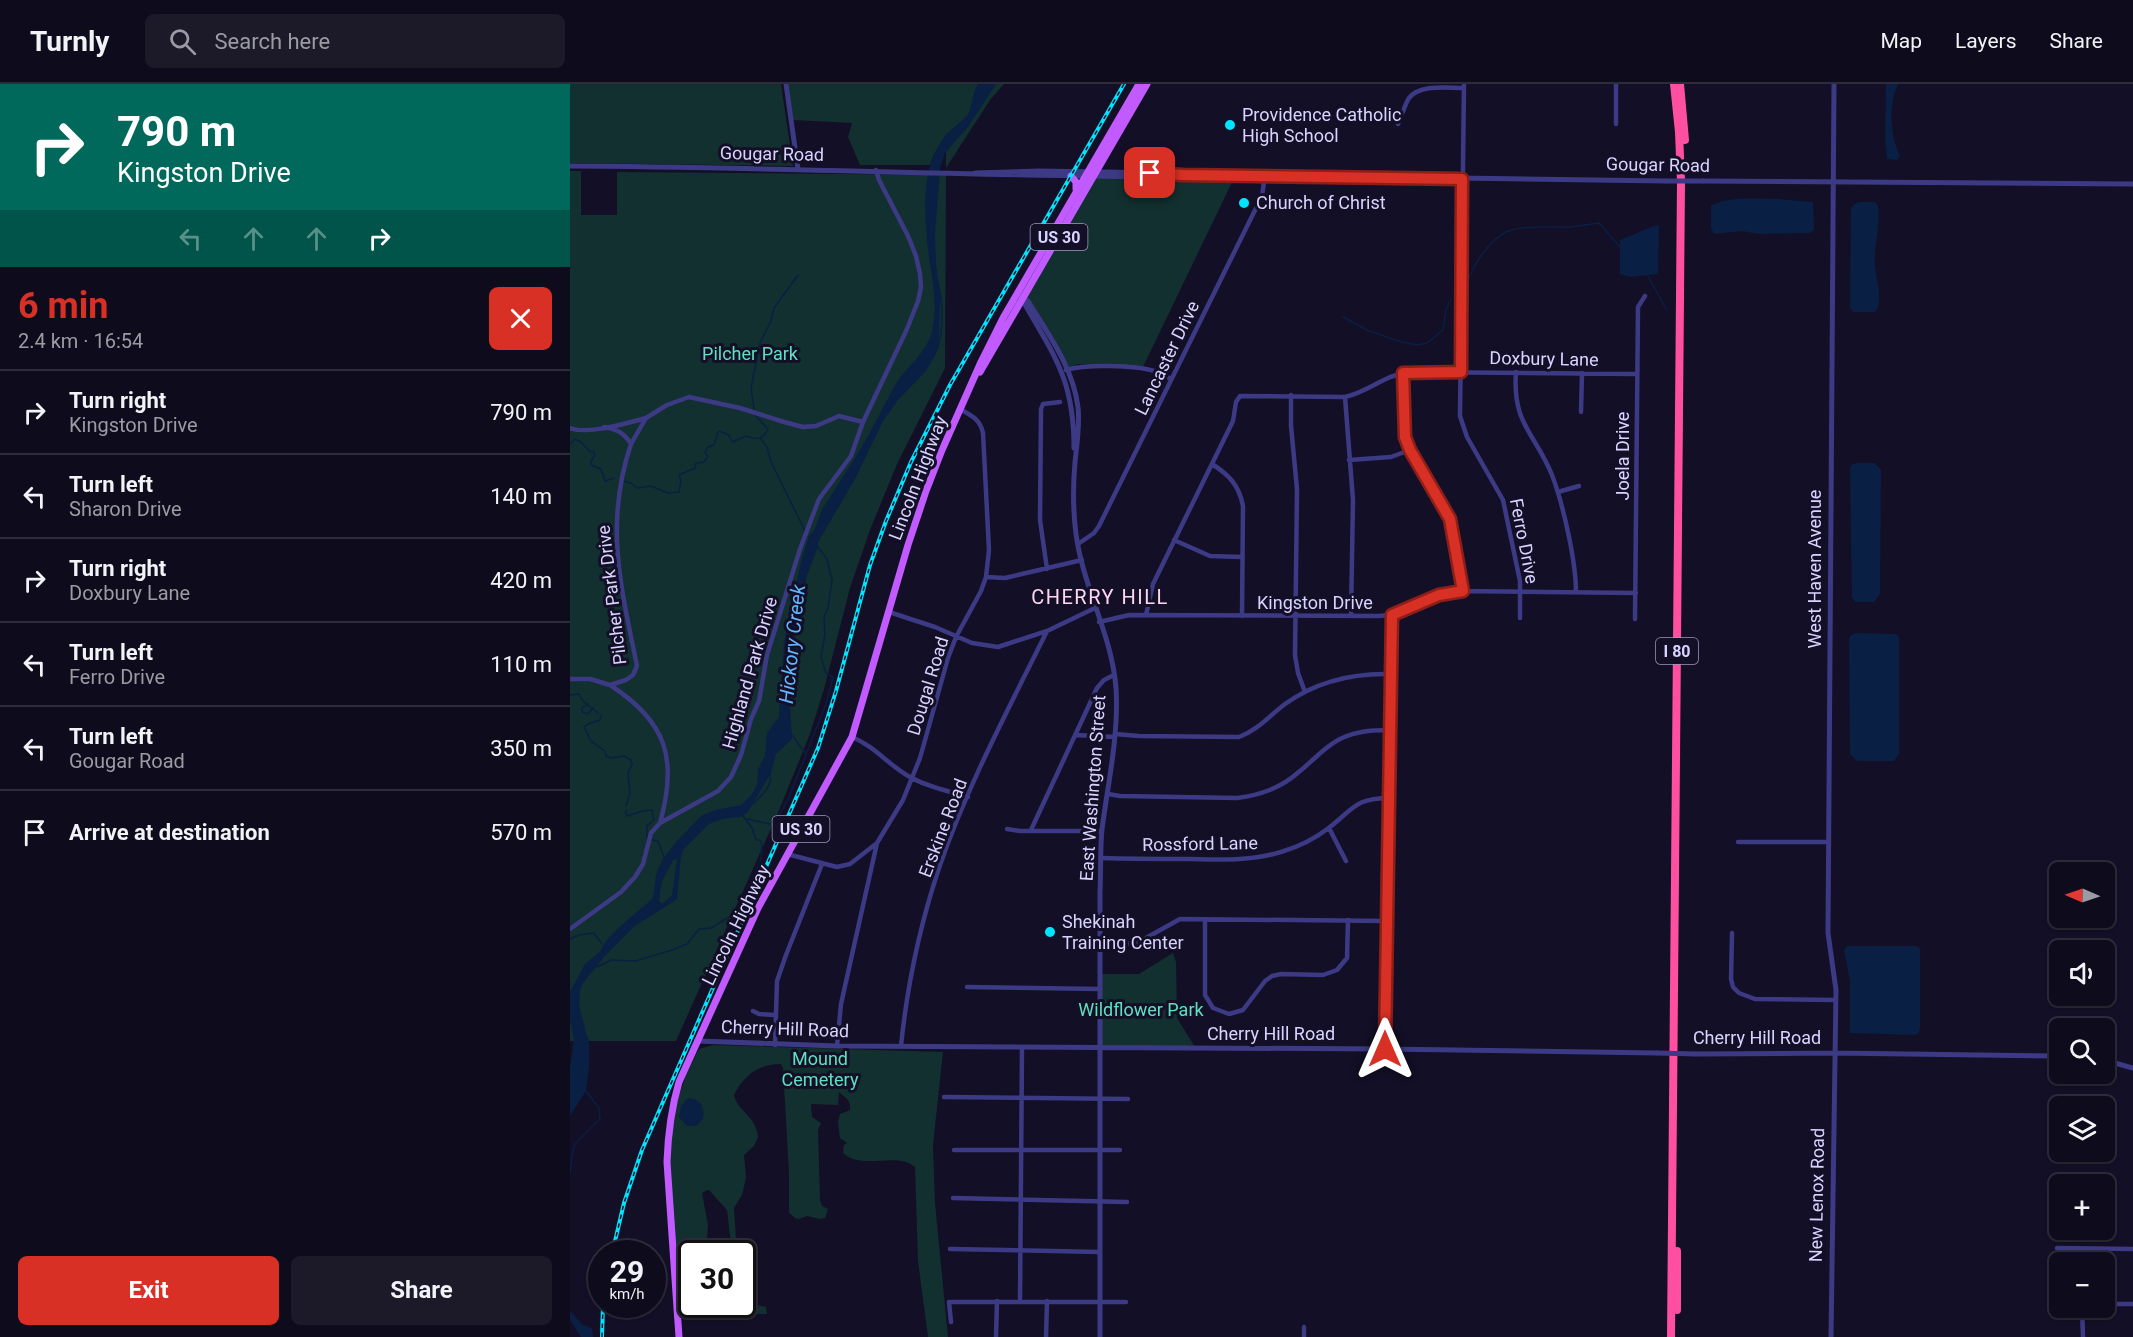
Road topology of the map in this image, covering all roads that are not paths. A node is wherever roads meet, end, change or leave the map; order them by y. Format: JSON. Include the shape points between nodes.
{"nodes":[{"id":1,"x":786,"y":84,"type":"edge"},
{"id":2,"x":1139,"y":84,"type":"edge"},
{"id":3,"x":1147,"y":84,"type":"edge"},
{"id":4,"x":1616,"y":84,"type":"edge"},
{"id":5,"x":1674,"y":84,"type":"edge"},
{"id":6,"x":1680,"y":84,"type":"edge"},
{"id":7,"x":1834,"y":84,"type":"edge"},
{"id":8,"x":1464,"y":86,"type":"edge"},
{"id":9,"x":1398,"y":124,"type":"dead end"},
{"id":10,"x":1616,"y":124,"type":"dead end"},
{"id":11,"x":570,"y":166,"type":"edge"},
{"id":12,"x":798,"y":169,"type":"junction"},
{"id":13,"x":876,"y":170,"type":"junction"},
{"id":14,"x":973,"y":173,"type":"junction"},
{"id":15,"x":1091,"y":174,"type":"junction"},
{"id":16,"x":1265,"y":175,"type":"junction"},
{"id":17,"x":1071,"y":176,"type":"junction"},
{"id":18,"x":1462,"y":179,"type":"junction"},
{"id":19,"x":1834,"y":181,"type":"junction"},
{"id":20,"x":2133,"y":184,"type":"edge"},
{"id":21,"x":1074,"y":195,"type":"junction"},
{"id":22,"x":1021,"y":296,"type":"junction"},
{"id":23,"x":1645,"y":296,"type":"dead end"},
{"id":24,"x":1065,"y":370,"type":"junction"},
{"id":25,"x":1461,"y":372,"type":"junction"},
{"id":26,"x":1516,"y":372,"type":"junction"},
{"id":27,"x":1403,"y":373,"type":"junction"},
{"id":28,"x":1582,"y":374,"type":"junction"},
{"id":29,"x":1637,"y":374,"type":"junction"},
{"id":30,"x":1172,"y":379,"type":"junction"},
{"id":31,"x":1291,"y":395,"type":"junction"},
{"id":32,"x":1345,"y":397,"type":"junction"},
{"id":33,"x":1060,"y":402,"type":"dead end"},
{"id":34,"x":960,"y":409,"type":"junction"},
{"id":35,"x":1581,"y":412,"type":"dead end"},
{"id":36,"x":646,"y":418,"type":"junction"},
{"id":37,"x":863,"y":422,"type":"junction"},
{"id":38,"x":570,"y":428,"type":"edge"},
{"id":39,"x":604,"y":428,"type":"junction"},
{"id":40,"x":630,"y":444,"type":"junction"},
{"id":41,"x":1410,"y":450,"type":"junction"},
{"id":42,"x":1349,"y":460,"type":"junction"},
{"id":43,"x":1212,"y":464,"type":"junction"},
{"id":44,"x":1579,"y":486,"type":"dead end"},
{"id":45,"x":1558,"y":492,"type":"junction"},
{"id":46,"x":1174,"y":540,"type":"junction"},
{"id":47,"x":1078,"y":544,"type":"junction"},
{"id":48,"x":1242,"y":557,"type":"junction"},
{"id":49,"x":1082,"y":560,"type":"junction"},
{"id":50,"x":1047,"y":569,"type":"junction"},
{"id":51,"x":986,"y":577,"type":"junction"},
{"id":52,"x":1463,"y":591,"type":"junction"},
{"id":53,"x":1521,"y":592,"type":"junction"},
{"id":54,"x":1576,"y":592,"type":"junction"},
{"id":55,"x":1636,"y":593,"type":"junction"},
{"id":56,"x":1095,"y":608,"type":"junction"},
{"id":57,"x":889,"y":612,"type":"junction"},
{"id":58,"x":1146,"y":615,"type":"junction"},
{"id":59,"x":1392,"y":615,"type":"junction"},
{"id":60,"x":1242,"y":616,"type":"junction"},
{"id":61,"x":1351,"y":616,"type":"junction"},
{"id":62,"x":1296,"y":617,"type":"junction"},
{"id":63,"x":1520,"y":618,"type":"dead end"},
{"id":64,"x":1635,"y":619,"type":"dead end"},
{"id":65,"x":1099,"y":622,"type":"junction"},
{"id":66,"x":1047,"y":631,"type":"junction"},
{"id":67,"x":956,"y":637,"type":"junction"},
{"id":68,"x":1391,"y":674,"type":"junction"},
{"id":69,"x":1114,"y":675,"type":"junction"},
{"id":70,"x":570,"y":680,"type":"edge"},
{"id":71,"x":610,"y":685,"type":"junction"},
{"id":72,"x":1305,"y":692,"type":"junction"},
{"id":73,"x":1390,"y":730,"type":"junction"},
{"id":74,"x":1075,"y":735,"type":"junction"},
{"id":75,"x":1115,"y":736,"type":"junction"},
{"id":76,"x":852,"y":737,"type":"junction"},
{"id":77,"x":912,"y":778,"type":"junction"},
{"id":78,"x":1108,"y":794,"type":"junction"},
{"id":79,"x":968,"y":797,"type":"junction"},
{"id":80,"x":1390,"y":798,"type":"junction"},
{"id":81,"x":660,"y":824,"type":"junction"},
{"id":82,"x":1329,"y":828,"type":"junction"},
{"id":83,"x":1007,"y":829,"type":"dead end"},
{"id":84,"x":1031,"y":830,"type":"junction"},
{"id":85,"x":1102,"y":831,"type":"junction"},
{"id":86,"x":1738,"y":842,"type":"dead end"},
{"id":87,"x":1828,"y":842,"type":"junction"},
{"id":88,"x":876,"y":843,"type":"junction"},
{"id":89,"x":787,"y":854,"type":"junction"},
{"id":90,"x":1102,"y":858,"type":"junction"},
{"id":91,"x":1346,"y":861,"type":"dead end"},
{"id":92,"x":822,"y":864,"type":"junction"},
{"id":93,"x":1205,"y":920,"type":"junction"},
{"id":94,"x":1348,"y":920,"type":"junction"},
{"id":95,"x":1386,"y":921,"type":"junction"},
{"id":96,"x":570,"y":928,"type":"edge"},
{"id":97,"x":1732,"y":933,"type":"dead end"},
{"id":98,"x":1101,"y":945,"type":"junction"},
{"id":99,"x":967,"y":987,"type":"dead end"},
{"id":100,"x":1100,"y":989,"type":"junction"},
{"id":101,"x":1835,"y":1000,"type":"junction"},
{"id":102,"x":753,"y":1011,"type":"dead end"},
{"id":103,"x":775,"y":1015,"type":"junction"},
{"id":104,"x":698,"y":1041,"type":"junction"},
{"id":105,"x":775,"y":1045,"type":"junction"},
{"id":106,"x":837,"y":1046,"type":"junction"},
{"id":107,"x":901,"y":1046,"type":"junction"},
{"id":108,"x":1022,"y":1047,"type":"junction"},
{"id":109,"x":1101,"y":1047,"type":"junction"},
{"id":110,"x":1385,"y":1049,"type":"junction"},
{"id":111,"x":1834,"y":1053,"type":"junction"},
{"id":112,"x":2049,"y":1056,"type":"edge"},
{"id":113,"x":2115,"y":1063,"type":"edge"},
{"id":114,"x":2133,"y":1068,"type":"edge"},
{"id":115,"x":944,"y":1097,"type":"dead end"},
{"id":116,"x":1021,"y":1099,"type":"junction"},
{"id":117,"x":1101,"y":1099,"type":"junction"},
{"id":118,"x":1128,"y":1099,"type":"dead end"},
{"id":119,"x":1021,"y":1149,"type":"junction"},
{"id":120,"x":954,"y":1150,"type":"dead end"},
{"id":121,"x":1100,"y":1150,"type":"junction"},
{"id":122,"x":1120,"y":1150,"type":"dead end"},
{"id":123,"x":953,"y":1198,"type":"dead end"},
{"id":124,"x":1020,"y":1200,"type":"junction"},
{"id":125,"x":1100,"y":1201,"type":"junction"},
{"id":126,"x":1128,"y":1202,"type":"dead end"},
{"id":127,"x":2057,"y":1248,"type":"dead end"},
{"id":128,"x":950,"y":1249,"type":"dead end"},
{"id":129,"x":2133,"y":1249,"type":"edge"},
{"id":130,"x":1020,"y":1251,"type":"junction"},
{"id":131,"x":1100,"y":1252,"type":"junction"},
{"id":132,"x":1020,"y":1300,"type":"junction"},
{"id":133,"x":997,"y":1301,"type":"junction"},
{"id":134,"x":1047,"y":1301,"type":"junction"},
{"id":135,"x":1100,"y":1302,"type":"junction"},
{"id":136,"x":1126,"y":1302,"type":"dead end"},
{"id":137,"x":2115,"y":1304,"type":"edge"},
{"id":138,"x":2133,"y":1304,"type":"edge"},
{"id":139,"x":2082,"y":1318,"type":"edge"},
{"id":140,"x":951,"y":1322,"type":"dead end"},
{"id":141,"x":1304,"y":1328,"type":"dead end"},
{"id":142,"x":679,"y":1337,"type":"edge"},
{"id":143,"x":996,"y":1337,"type":"edge"},
{"id":144,"x":1046,"y":1337,"type":"edge"},
{"id":145,"x":1100,"y":1337,"type":"edge"},
{"id":146,"x":1304,"y":1337,"type":"edge"},
{"id":147,"x":1671,"y":1337,"type":"edge"},
{"id":148,"x":1677,"y":1337,"type":"edge"},
{"id":149,"x":1831,"y":1337,"type":"edge"},
{"id":150,"x":2083,"y":1337,"type":"edge"}],
"edges":[{"from":1,"to":12,"type":"street"},
{"from":2,"to":15,"type":"main road","number":"US 30"},
{"from":3,"to":15,"type":"main road","number":"US 30"},
{"from":4,"to":10,"type":"street"},
{"from":5,"to":147,"type":"highway","number":"I 80","via":[[1681,192]]},
{"from":6,"to":148,"type":"highway","number":"I 80","via":[[1686,181]]},
{"from":7,"to":19,"type":"street","name":"West Haven Avenue"},
{"from":8,"to":9,"type":"street","via":[[1415,92]]},
{"from":8,"to":18,"type":"street","name":"Ferro Drive"},
{"from":11,"to":12,"type":"street","name":"Gougar Road"},
{"from":12,"to":13,"type":"street","name":"Gougar Road"},
{"from":13,"to":14,"type":"street","name":"Gougar Road"},
{"from":13,"to":37,"type":"street","name":"Highland Park Drive","via":[[916,256],[921,287],[907,329]]},
{"from":14,"to":15,"type":"street","name":"Gougar Road"},
{"from":14,"to":17,"type":"street","name":"Gougar Road"},
{"from":15,"to":16,"type":"street","name":"Gougar Road"},
{"from":15,"to":17,"type":"street","name":"Gougar Road"},
{"from":15,"to":21,"type":"main road","name":"Lincoln Highway","number":"US 30"},
{"from":15,"to":22,"type":"main road","name":"Lincoln Highway","number":"US 30"},
{"from":16,"to":18,"type":"street","name":"Gougar Road"},
{"from":16,"to":30,"type":"street","name":"Lancaster Drive","via":[[1262,196]]},
{"from":17,"to":21,"type":"main road","via":[[1076,182]]},
{"from":18,"to":19,"type":"street","name":"Gougar Road","bridge":true},
{"from":18,"to":25,"type":"street","name":"Ferro Drive"},
{"from":19,"to":20,"type":"street","name":"Gougar Road"},
{"from":19,"to":87,"type":"street","name":"West Haven Avenue"},
{"from":21,"to":22,"type":"main road","name":"Lincoln Highway","number":"US 30"},
{"from":22,"to":24,"type":"street","name":"East Washington Street"},
{"from":22,"to":34,"type":"main road","name":"Lincoln Highway","number":"US 30","via":[[989,346]]},
{"from":23,"to":29,"type":"street","name":"Joela Drive","via":[[1638,307]]},
{"from":24,"to":30,"type":"street","via":[[1080,366],[1142,369]]},
{"from":24,"to":47,"type":"street","name":"East Washington Street","via":[[1072,406]]},
{"from":25,"to":26,"type":"street","name":"Doxbury Lane"},
{"from":25,"to":27,"type":"street","name":"Doxbury Lane"},
{"from":25,"to":53,"type":"street","name":"Ferro Drive","via":[[1461,422],[1503,500]]},
{"from":26,"to":28,"type":"street","name":"Doxbury Lane"},
{"from":26,"to":45,"type":"street","via":[[1518,412]]},
{"from":27,"to":32,"type":"street","name":"Doxbury Lane"},
{"from":27,"to":41,"type":"street","via":[[1403,428]]},
{"from":28,"to":29,"type":"street","name":"Doxbury Lane"},
{"from":28,"to":35,"type":"street"},
{"from":29,"to":55,"type":"street","name":"Joela Drive"},
{"from":30,"to":47,"type":"street","name":"Lancaster Drive","via":[[1099,526]]},
{"from":31,"to":32,"type":"street","name":"Doxbury Lane"},
{"from":31,"to":43,"type":"street","name":"Doxbury Lane","via":[[1240,396],[1233,421]]},
{"from":31,"to":62,"type":"street","via":[[1297,489]]},
{"from":32,"to":42,"type":"street"},
{"from":33,"to":50,"type":"street","via":[[1047,402],[1041,409],[1040,520]]},
{"from":34,"to":51,"type":"street","name":"Dougal Road","via":[[977,418],[983,434],[989,550]]},
{"from":34,"to":57,"type":"main road","name":"Lincoln Highway","number":"US 30","via":[[926,491]]},
{"from":36,"to":37,"type":"street","via":[[689,397],[803,426],[816,426],[840,417]]},
{"from":36,"to":39,"type":"street"},
{"from":36,"to":40,"type":"street","name":"Pilcher Park Drive"},
{"from":37,"to":81,"type":"street","name":"Highland Park Drive","via":[[851,456],[819,499],[800,549],[767,655],[759,701],[731,777],[718,791]]},
{"from":38,"to":39,"type":"street"},
{"from":39,"to":40,"type":"street","via":[[615,429]]},
{"from":40,"to":71,"type":"street","name":"Pilcher Park Drive","via":[[618,486],[615,539],[637,666],[626,680]]},
{"from":41,"to":42,"type":"street","via":[[1396,456]]},
{"from":41,"to":52,"type":"street","via":[[1450,519]]},
{"from":42,"to":61,"type":"street","via":[[1353,500]]},
{"from":43,"to":46,"type":"street"},
{"from":43,"to":48,"type":"street","via":[[1233,479],[1241,495]]},
{"from":44,"to":45,"type":"street"},
{"from":45,"to":54,"type":"street"},
{"from":46,"to":48,"type":"street","via":[[1210,556]]},
{"from":46,"to":58,"type":"street","via":[[1153,584]]},
{"from":47,"to":49,"type":"street","name":"East Washington Street"},
{"from":48,"to":60,"type":"street"},
{"from":49,"to":50,"type":"street"},
{"from":49,"to":56,"type":"street","name":"East Washington Street"},
{"from":50,"to":51,"type":"street","via":[[1005,578]]},
{"from":51,"to":67,"type":"street","name":"Dougal Road"},
{"from":52,"to":53,"type":"street","name":"Kingston Drive"},
{"from":52,"to":59,"type":"street","name":"Kingston Drive","via":[[1439,595]]},
{"from":53,"to":54,"type":"street","name":"Kingston Drive"},
{"from":53,"to":63,"type":"street","name":"Ferro Drive"},
{"from":54,"to":55,"type":"street","name":"Kingston Drive"},
{"from":55,"to":64,"type":"street","name":"Joela Drive"},
{"from":56,"to":65,"type":"street","name":"East Washington Street"},
{"from":56,"to":66,"type":"street"},
{"from":57,"to":67,"type":"street"},
{"from":57,"to":76,"type":"main road","name":"Lincoln Highway","number":"US 30"},
{"from":58,"to":60,"type":"street","name":"Kingston Drive"},
{"from":58,"to":65,"type":"street","name":"Kingston Drive"},
{"from":59,"to":61,"type":"street","name":"Kingston Drive"},
{"from":59,"to":68,"type":"street"},
{"from":60,"to":62,"type":"street","name":"Kingston Drive"},
{"from":61,"to":62,"type":"street","name":"Kingston Drive"},
{"from":62,"to":72,"type":"street","via":[[1296,663]]},
{"from":65,"to":69,"type":"street","name":"East Washington Street"},
{"from":66,"to":67,"type":"street","via":[[998,647]]},
{"from":66,"to":79,"type":"street","name":"Erskine Road"},
{"from":67,"to":77,"type":"street","name":"Dougal Road"},
{"from":68,"to":72,"type":"street","via":[[1349,676]]},
{"from":68,"to":73,"type":"street"},
{"from":69,"to":74,"type":"street","via":[[1097,688]]},
{"from":69,"to":75,"type":"street","name":"East Washington Street"},
{"from":70,"to":71,"type":"street","name":"Pilcher Park Drive","via":[[590,679]]},
{"from":71,"to":81,"type":"street","via":[[644,710],[664,742],[669,779]]},
{"from":72,"to":75,"type":"street","via":[[1239,737]]},
{"from":73,"to":78,"type":"street","via":[[1369,730],[1341,738],[1289,780],[1251,796]]},
{"from":73,"to":80,"type":"street"},
{"from":74,"to":75,"type":"street"},
{"from":74,"to":84,"type":"street"},
{"from":75,"to":78,"type":"street","name":"East Washington Street"},
{"from":76,"to":77,"type":"street","via":[[877,750]]},
{"from":76,"to":89,"type":"main road","name":"Lincoln Highway","number":"US 30"},
{"from":77,"to":79,"type":"street"},
{"from":77,"to":88,"type":"street","name":"Dougal Road"},
{"from":78,"to":85,"type":"street","name":"East Washington Street"},
{"from":79,"to":107,"type":"street","name":"Erskine Road","via":[[939,869],[922,930]]},
{"from":80,"to":82,"type":"street","name":"Rossford Lane","via":[[1364,800]]},
{"from":80,"to":95,"type":"street"},
{"from":81,"to":96,"type":"street","via":[[651,833],[643,864],[635,876],[621,892]]},
{"from":82,"to":90,"type":"street","name":"Rossford Lane","via":[[1299,846],[1249,859]]},
{"from":82,"to":91,"type":"street"},
{"from":83,"to":84,"type":"street"},
{"from":84,"to":85,"type":"street"},
{"from":85,"to":90,"type":"street","name":"East Washington Street"},
{"from":86,"to":87,"type":"street"},
{"from":87,"to":101,"type":"street","name":"West Haven Avenue","via":[[1828,933]]},
{"from":88,"to":92,"type":"street","name":"Dougal Road","via":[[850,864]]},
{"from":88,"to":106,"type":"street","via":[[841,1004]]},
{"from":89,"to":92,"type":"street","name":"Dougal Road"},
{"from":89,"to":104,"type":"main road","name":"Lincoln Highway","number":"US 30"},
{"from":90,"to":98,"type":"street","name":"East Washington Street"},
{"from":92,"to":103,"type":"street","via":[[777,981]]},
{"from":93,"to":94,"type":"street"},
{"from":93,"to":94,"type":"street","via":[[1205,995],[1215,1010],[1229,1014],[1242,1010],[1272,976],[1323,975],[1337,970],[1347,958]]},
{"from":93,"to":98,"type":"street","via":[[1180,919],[1137,943]]},
{"from":94,"to":95,"type":"street"},
{"from":95,"to":110,"type":"street"},
{"from":97,"to":101,"type":"street","via":[[1731,980],[1739,993],[1755,999]]},
{"from":98,"to":100,"type":"street","name":"East Washington Street"},
{"from":99,"to":100,"type":"street"},
{"from":100,"to":109,"type":"street","name":"East Washington Street"},
{"from":101,"to":111,"type":"street","name":"West Haven Avenue"},
{"from":102,"to":103,"type":"street"},
{"from":103,"to":105,"type":"street"},
{"from":104,"to":105,"type":"street","name":"Cherry Hill Road"},
{"from":104,"to":142,"type":"main road","name":"Lincoln Highway","number":"US 30","via":[[679,1082],[668,1138]]},
{"from":105,"to":106,"type":"street","name":"Cherry Hill Road"},
{"from":106,"to":107,"type":"street","name":"Cherry Hill Road"},
{"from":107,"to":108,"type":"street","name":"Cherry Hill Road"},
{"from":108,"to":109,"type":"street","name":"Cherry Hill Road"},
{"from":108,"to":116,"type":"street"},
{"from":109,"to":110,"type":"street","name":"Cherry Hill Road"},
{"from":109,"to":117,"type":"street","name":"East Washington Street"},
{"from":110,"to":111,"type":"street","name":"Cherry Hill Road","bridge":true},
{"from":111,"to":112,"type":"street","name":"Cherry Hill Road"},
{"from":111,"to":149,"type":"street","name":"New Lenox Road"},
{"from":113,"to":114,"type":"street"},
{"from":115,"to":116,"type":"street"},
{"from":116,"to":117,"type":"street"},
{"from":116,"to":119,"type":"street"},
{"from":117,"to":118,"type":"street"},
{"from":117,"to":121,"type":"street","name":"East Washington Street"},
{"from":119,"to":120,"type":"street"},
{"from":119,"to":121,"type":"street"},
{"from":119,"to":124,"type":"street"},
{"from":121,"to":122,"type":"street"},
{"from":121,"to":125,"type":"street","name":"East Washington Street"},
{"from":123,"to":124,"type":"street"},
{"from":124,"to":125,"type":"street"},
{"from":124,"to":130,"type":"street"},
{"from":125,"to":126,"type":"street"},
{"from":125,"to":131,"type":"street","name":"East Washington Street"},
{"from":127,"to":129,"type":"street"},
{"from":128,"to":130,"type":"street"},
{"from":130,"to":131,"type":"street"},
{"from":130,"to":132,"type":"street"},
{"from":131,"to":135,"type":"street","name":"East Washington Street"},
{"from":132,"to":133,"type":"street"},
{"from":132,"to":134,"type":"street"},
{"from":133,"to":140,"type":"street","via":[[949,1302]]},
{"from":133,"to":143,"type":"street"},
{"from":134,"to":135,"type":"street"},
{"from":134,"to":144,"type":"street"},
{"from":135,"to":136,"type":"street"},
{"from":135,"to":145,"type":"street","name":"East Washington Street"},
{"from":137,"to":138,"type":"street"},
{"from":139,"to":150,"type":"street"},
{"from":141,"to":146,"type":"street"}]}
